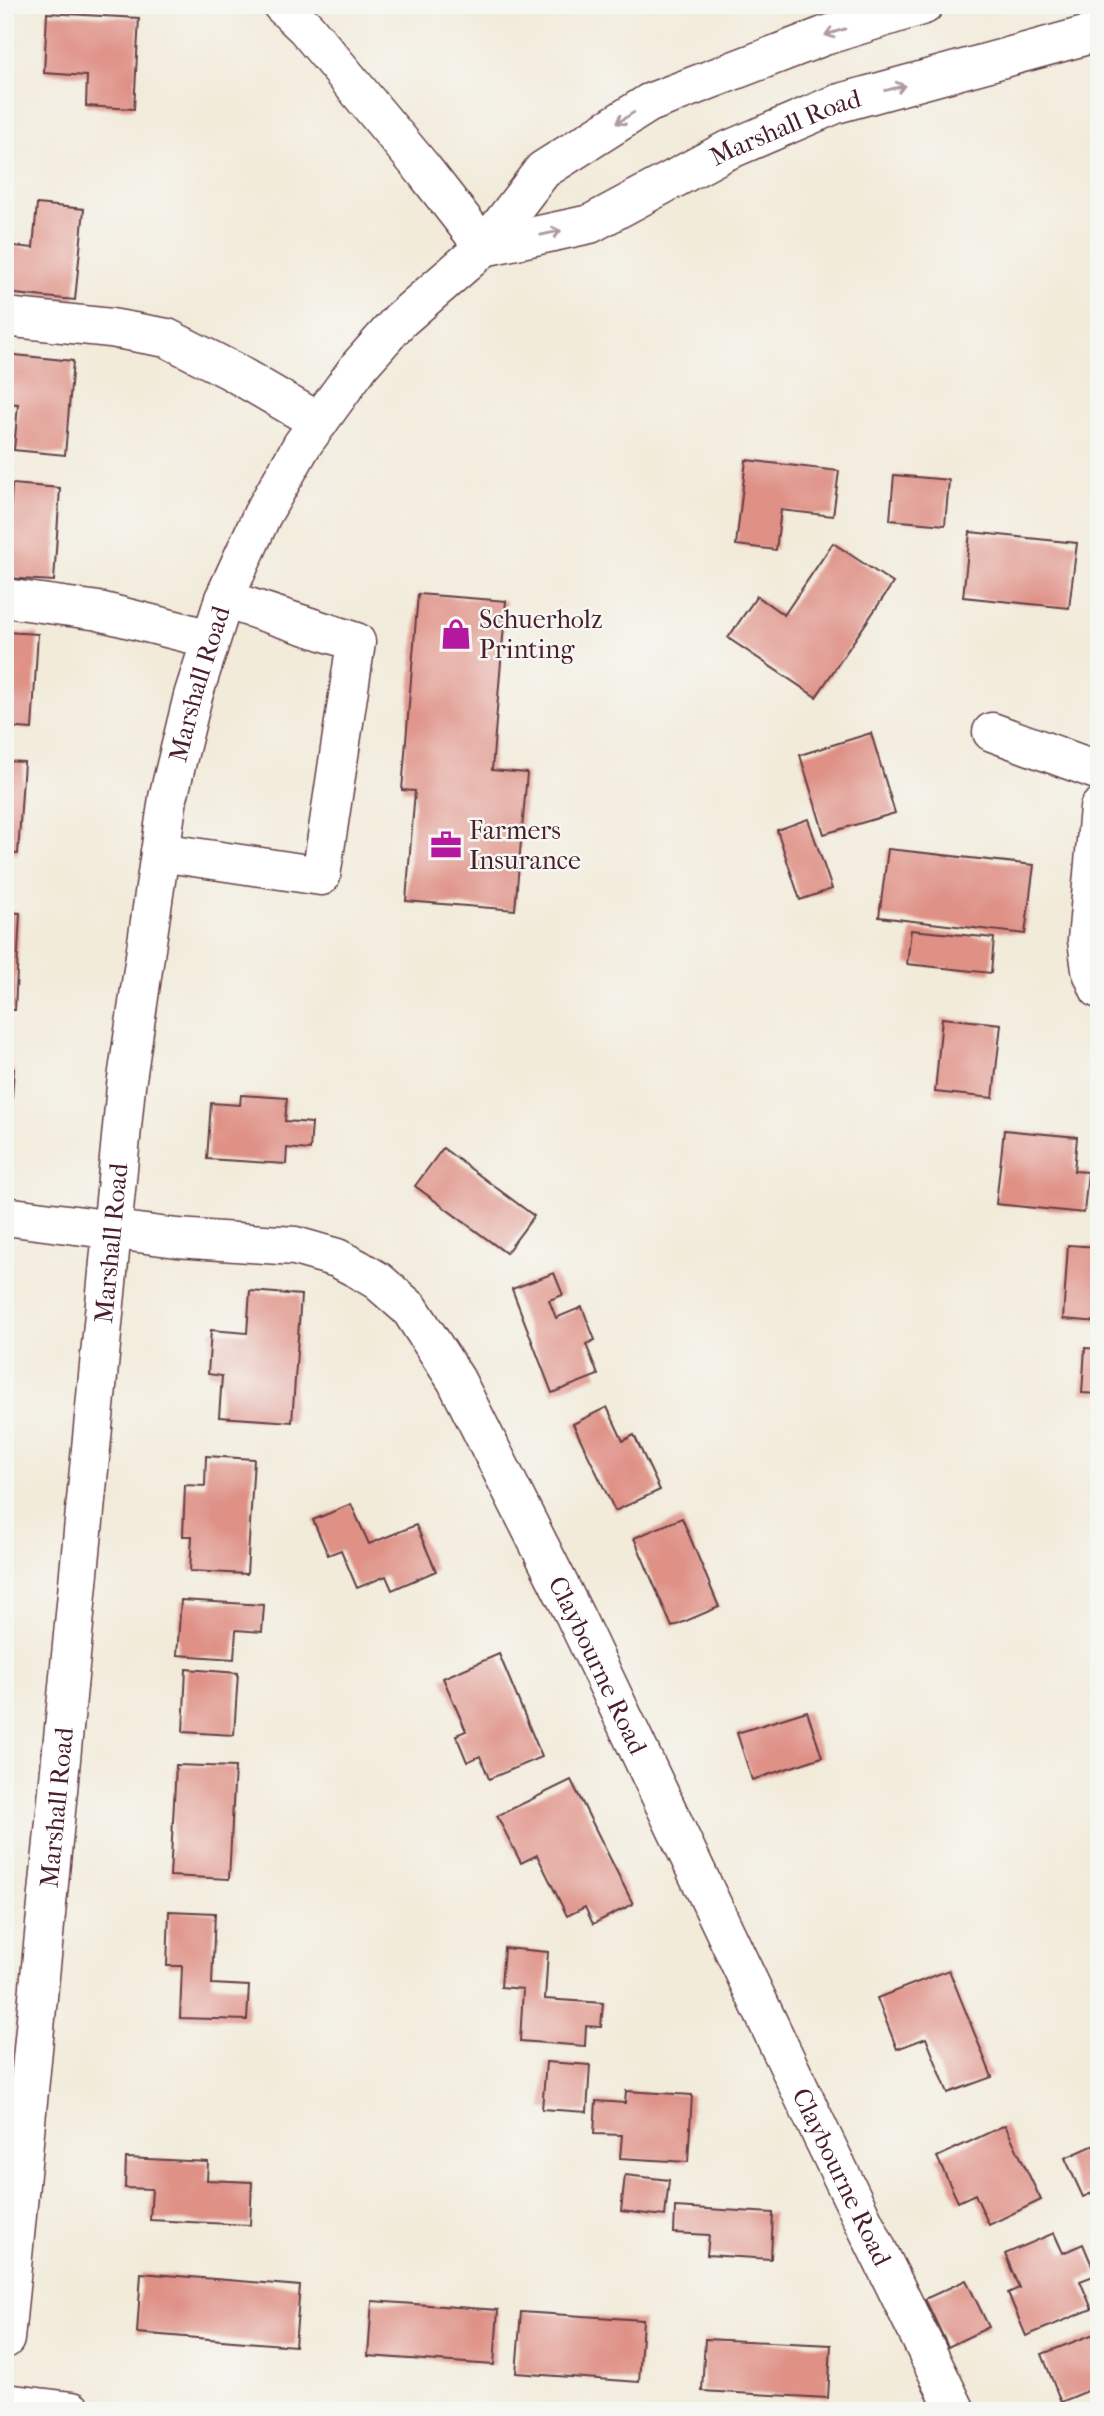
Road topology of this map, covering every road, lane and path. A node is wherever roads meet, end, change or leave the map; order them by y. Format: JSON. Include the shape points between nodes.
{"nodes":[{"id":1,"x":282,"y":5,"type":"edge"},
{"id":2,"x":923,"y":5,"type":"edge"},
{"id":3,"x":1099,"y":32,"type":"edge"},
{"id":4,"x":484,"y":247,"type":"junction"},
{"id":5,"x":5,"y":317,"type":"edge"},
{"id":6,"x":319,"y":422,"type":"junction"},
{"id":7,"x":5,"y":598,"type":"edge"},
{"id":8,"x":224,"y":599,"type":"junction"},
{"id":9,"x":211,"y":639,"type":"junction"},
{"id":10,"x":992,"y":732,"type":"dead end"},
{"id":11,"x":1099,"y":771,"type":"edge"},
{"id":12,"x":1099,"y":808,"type":"edge"},
{"id":13,"x":160,"y":852,"type":"junction"},
{"id":14,"x":1099,"y":989,"type":"edge"},
{"id":15,"x":5,"y":1216,"type":"edge"},
{"id":16,"x":113,"y":1229,"type":"junction"},
{"id":17,"x":5,"y":2339,"type":"edge"},
{"id":18,"x":5,"y":2403,"type":"edge"},
{"id":19,"x":72,"y":2411,"type":"edge"},
{"id":20,"x":956,"y":2411,"type":"edge"}],
"edges":[{"from":1,"to":4,"type":"street","via":[[306,28]]},
{"from":2,"to":4,"type":"street","name":"Marshall Road","one_way":true,"via":[[824,36],[649,103],[543,170]]},
{"from":4,"to":3,"type":"street","name":"Marshall Road","one_way":true,"via":[[590,224],[724,152],[836,104]]},
{"from":4,"to":6,"type":"street","name":"Marshall Road","via":[[400,320],[359,365]]},
{"from":5,"to":6,"type":"street","via":[[167,338]]},
{"from":6,"to":8,"type":"street","name":"Marshall Road","via":[[262,515]]},
{"from":7,"to":9,"type":"street","via":[[99,611]]},
{"from":8,"to":9,"type":"street","name":"Marshall Road"},
{"from":8,"to":13,"type":"street","via":[[356,642],[321,876]]},
{"from":9,"to":13,"type":"street","name":"Marshall Road","via":[[168,798]]},
{"from":10,"to":11,"type":"street"},
{"from":12,"to":14,"type":"street","via":[[1087,940]]},
{"from":13,"to":16,"type":"street","name":"Marshall Road","via":[[126,1086]]},
{"from":15,"to":16,"type":"street","name":"Claybourne Road"},
{"from":16,"to":17,"type":"street","name":"Marshall Road"},
{"from":16,"to":20,"type":"street","name":"Claybourne Road","via":[[295,1246],[358,1269],[410,1309],[456,1380],[575,1616]]},
{"from":18,"to":19,"type":"street"}]}
